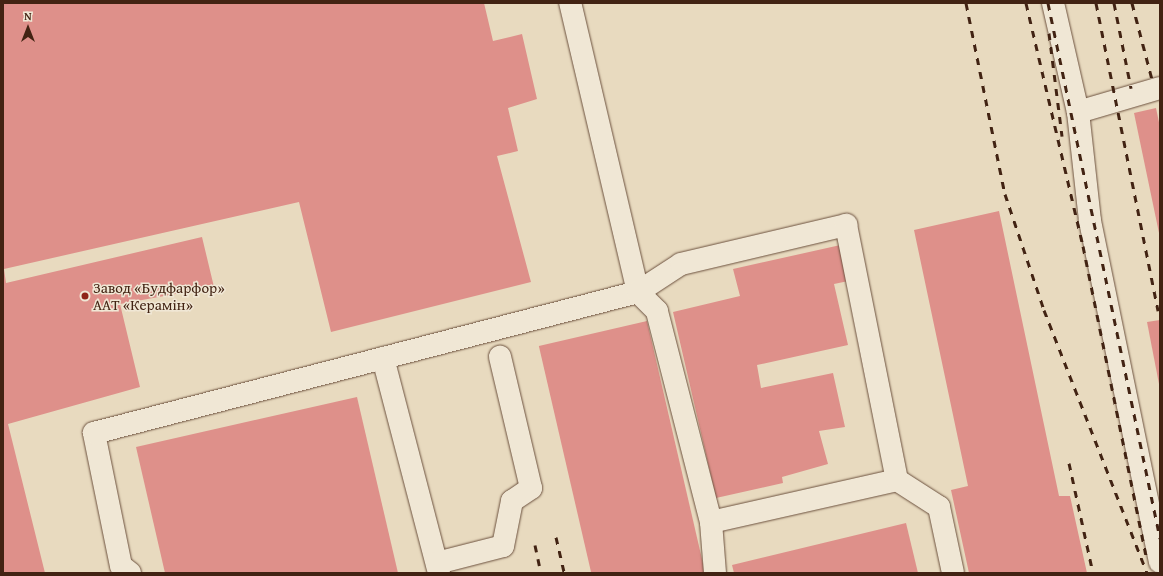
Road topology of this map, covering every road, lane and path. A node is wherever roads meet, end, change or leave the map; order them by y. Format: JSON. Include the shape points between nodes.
{"nodes":[{"id":1,"x":570,"y":3,"type":"edge"},
{"id":2,"x":1053,"y":3,"type":"edge"},
{"id":3,"x":1160,"y":88,"type":"edge"},
{"id":4,"x":1078,"y":112,"type":"junction"},
{"id":5,"x":638,"y":292,"type":"junction"},
{"id":6,"x":500,"y":357,"type":"dead end"},
{"id":7,"x":383,"y":358,"type":"junction"},
{"id":8,"x":897,"y":480,"type":"junction"},
{"id":9,"x":711,"y":522,"type":"junction"},
{"id":10,"x":1160,"y":562,"type":"edge"},
{"id":11,"x":438,"y":568,"type":"edge"},
{"id":12,"x":130,"y":573,"type":"edge"},
{"id":13,"x":715,"y":573,"type":"edge"},
{"id":14,"x":953,"y":573,"type":"edge"}],
"edges":[{"from":1,"to":5,"type":"lane"},
{"from":2,"to":4,"type":"lane"},
{"from":3,"to":4,"type":"lane"},
{"from":4,"to":10,"type":"lane","via":[[1090,221]]},
{"from":5,"to":7,"type":"lane"},
{"from":5,"to":8,"type":"lane","via":[[681,264],[846,225]]},
{"from":5,"to":9,"type":"lane","via":[[657,311]]},
{"from":6,"to":11,"type":"lane","via":[[531,488],[512,501],[503,546]]},
{"from":7,"to":11,"type":"lane"},
{"from":7,"to":12,"type":"lane","via":[[94,433],[121,566]]},
{"from":8,"to":9,"type":"lane"},
{"from":8,"to":14,"type":"lane","via":[[939,507]]},
{"from":9,"to":13,"type":"lane"}]}
